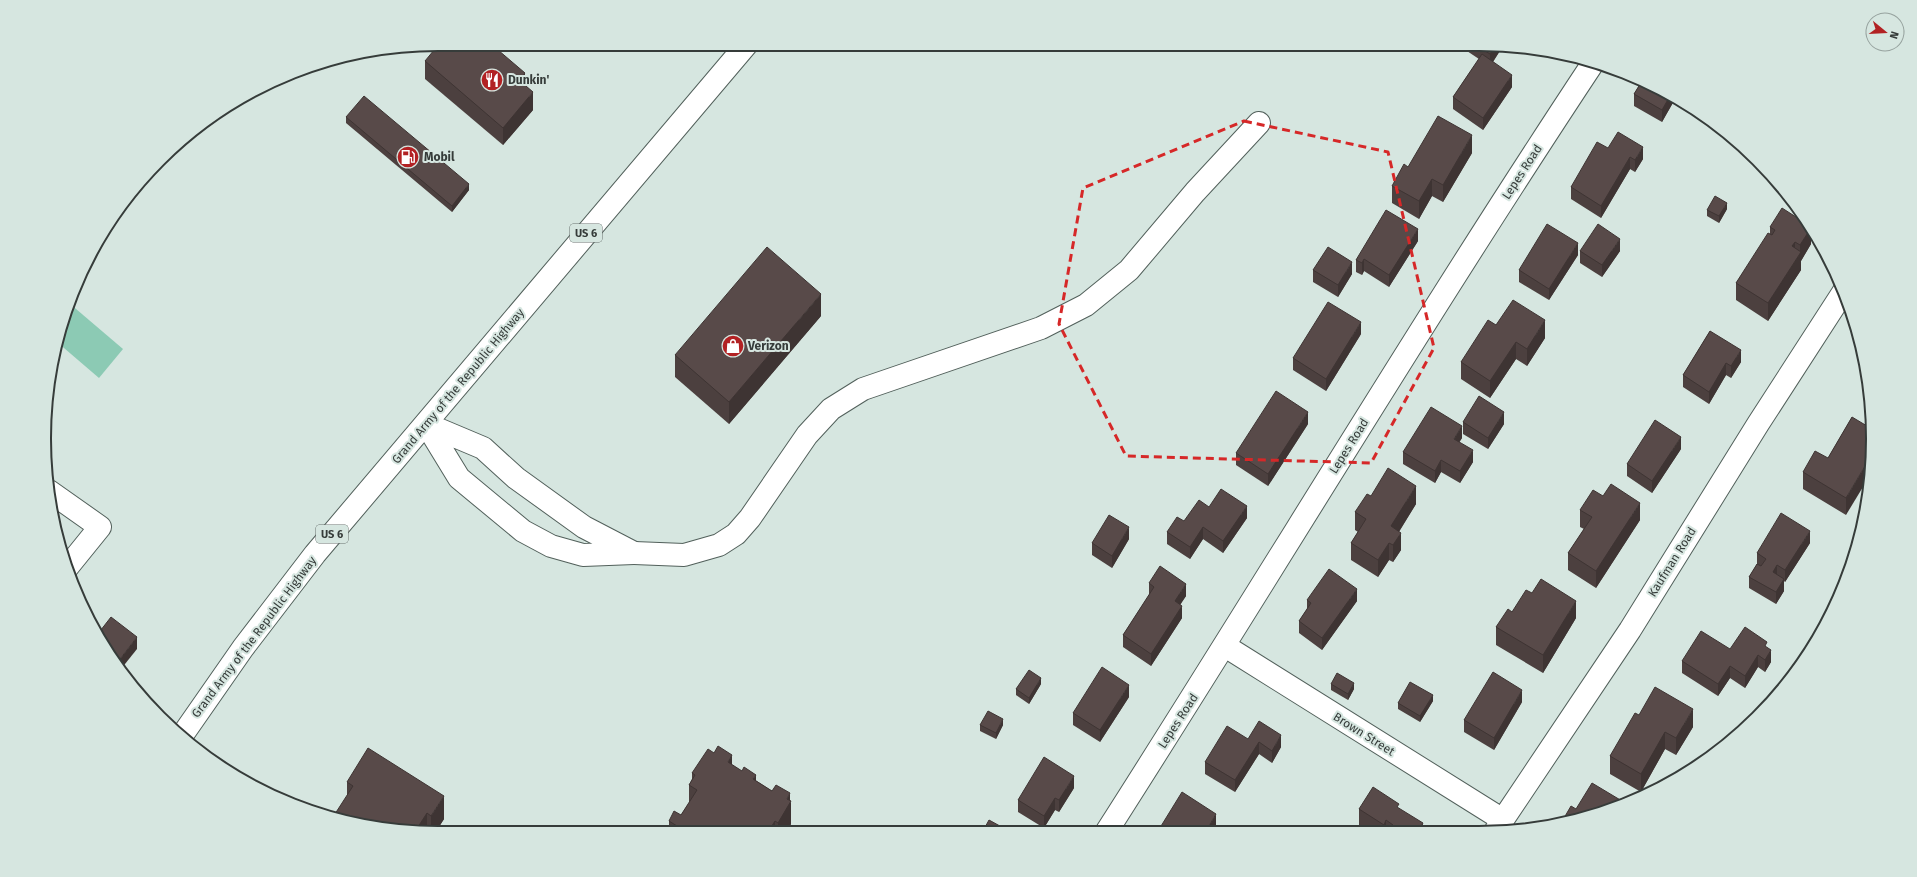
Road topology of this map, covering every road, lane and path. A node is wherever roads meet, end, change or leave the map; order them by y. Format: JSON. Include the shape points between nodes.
{"nodes":[{"id":1,"x":741,"y":51,"type":"edge"},
{"id":2,"x":1590,"y":68,"type":"edge"},
{"id":3,"x":1259,"y":123,"type":"dead end"},
{"id":4,"x":1840,"y":298,"type":"edge"},
{"id":5,"x":426,"y":424,"type":"junction"},
{"id":6,"x":55,"y":495,"type":"edge"},
{"id":7,"x":634,"y":553,"type":"junction"},
{"id":8,"x":72,"y":562,"type":"edge"},
{"id":9,"x":1225,"y":646,"type":"junction"},
{"id":10,"x":185,"y":731,"type":"edge"},
{"id":11,"x":1500,"y":825,"type":"edge"},
{"id":12,"x":1110,"y":826,"type":"edge"}],
"edges":[{"from":1,"to":5,"type":"street","name":"Grand Army of the Republic Highway","number":"US 6"},
{"from":2,"to":9,"type":"street","name":"Lepes Road","via":[[1377,399]]},
{"from":3,"to":7,"type":"street","via":[[1129,270],[1086,305],[1041,328],[863,389],[830,409],[807,435],[750,518],[736,534],[719,545],[684,555]]},
{"from":4,"to":11,"type":"street","name":"Kaufman Road","via":[[1630,630]]},
{"from":5,"to":7,"type":"street","via":[[483,448],[516,478],[584,527]]},
{"from":5,"to":7,"type":"street","via":[[459,478],[523,531],[551,546],[583,555]]},
{"from":5,"to":10,"type":"street","name":"Grand Army of the Republic Highway","number":"US 6","via":[[288,588]]},
{"from":6,"to":8,"type":"street","via":[[100,527]]},
{"from":9,"to":11,"type":"street","name":"Brown Street"},
{"from":9,"to":12,"type":"street","name":"Lepes Road"}]}
